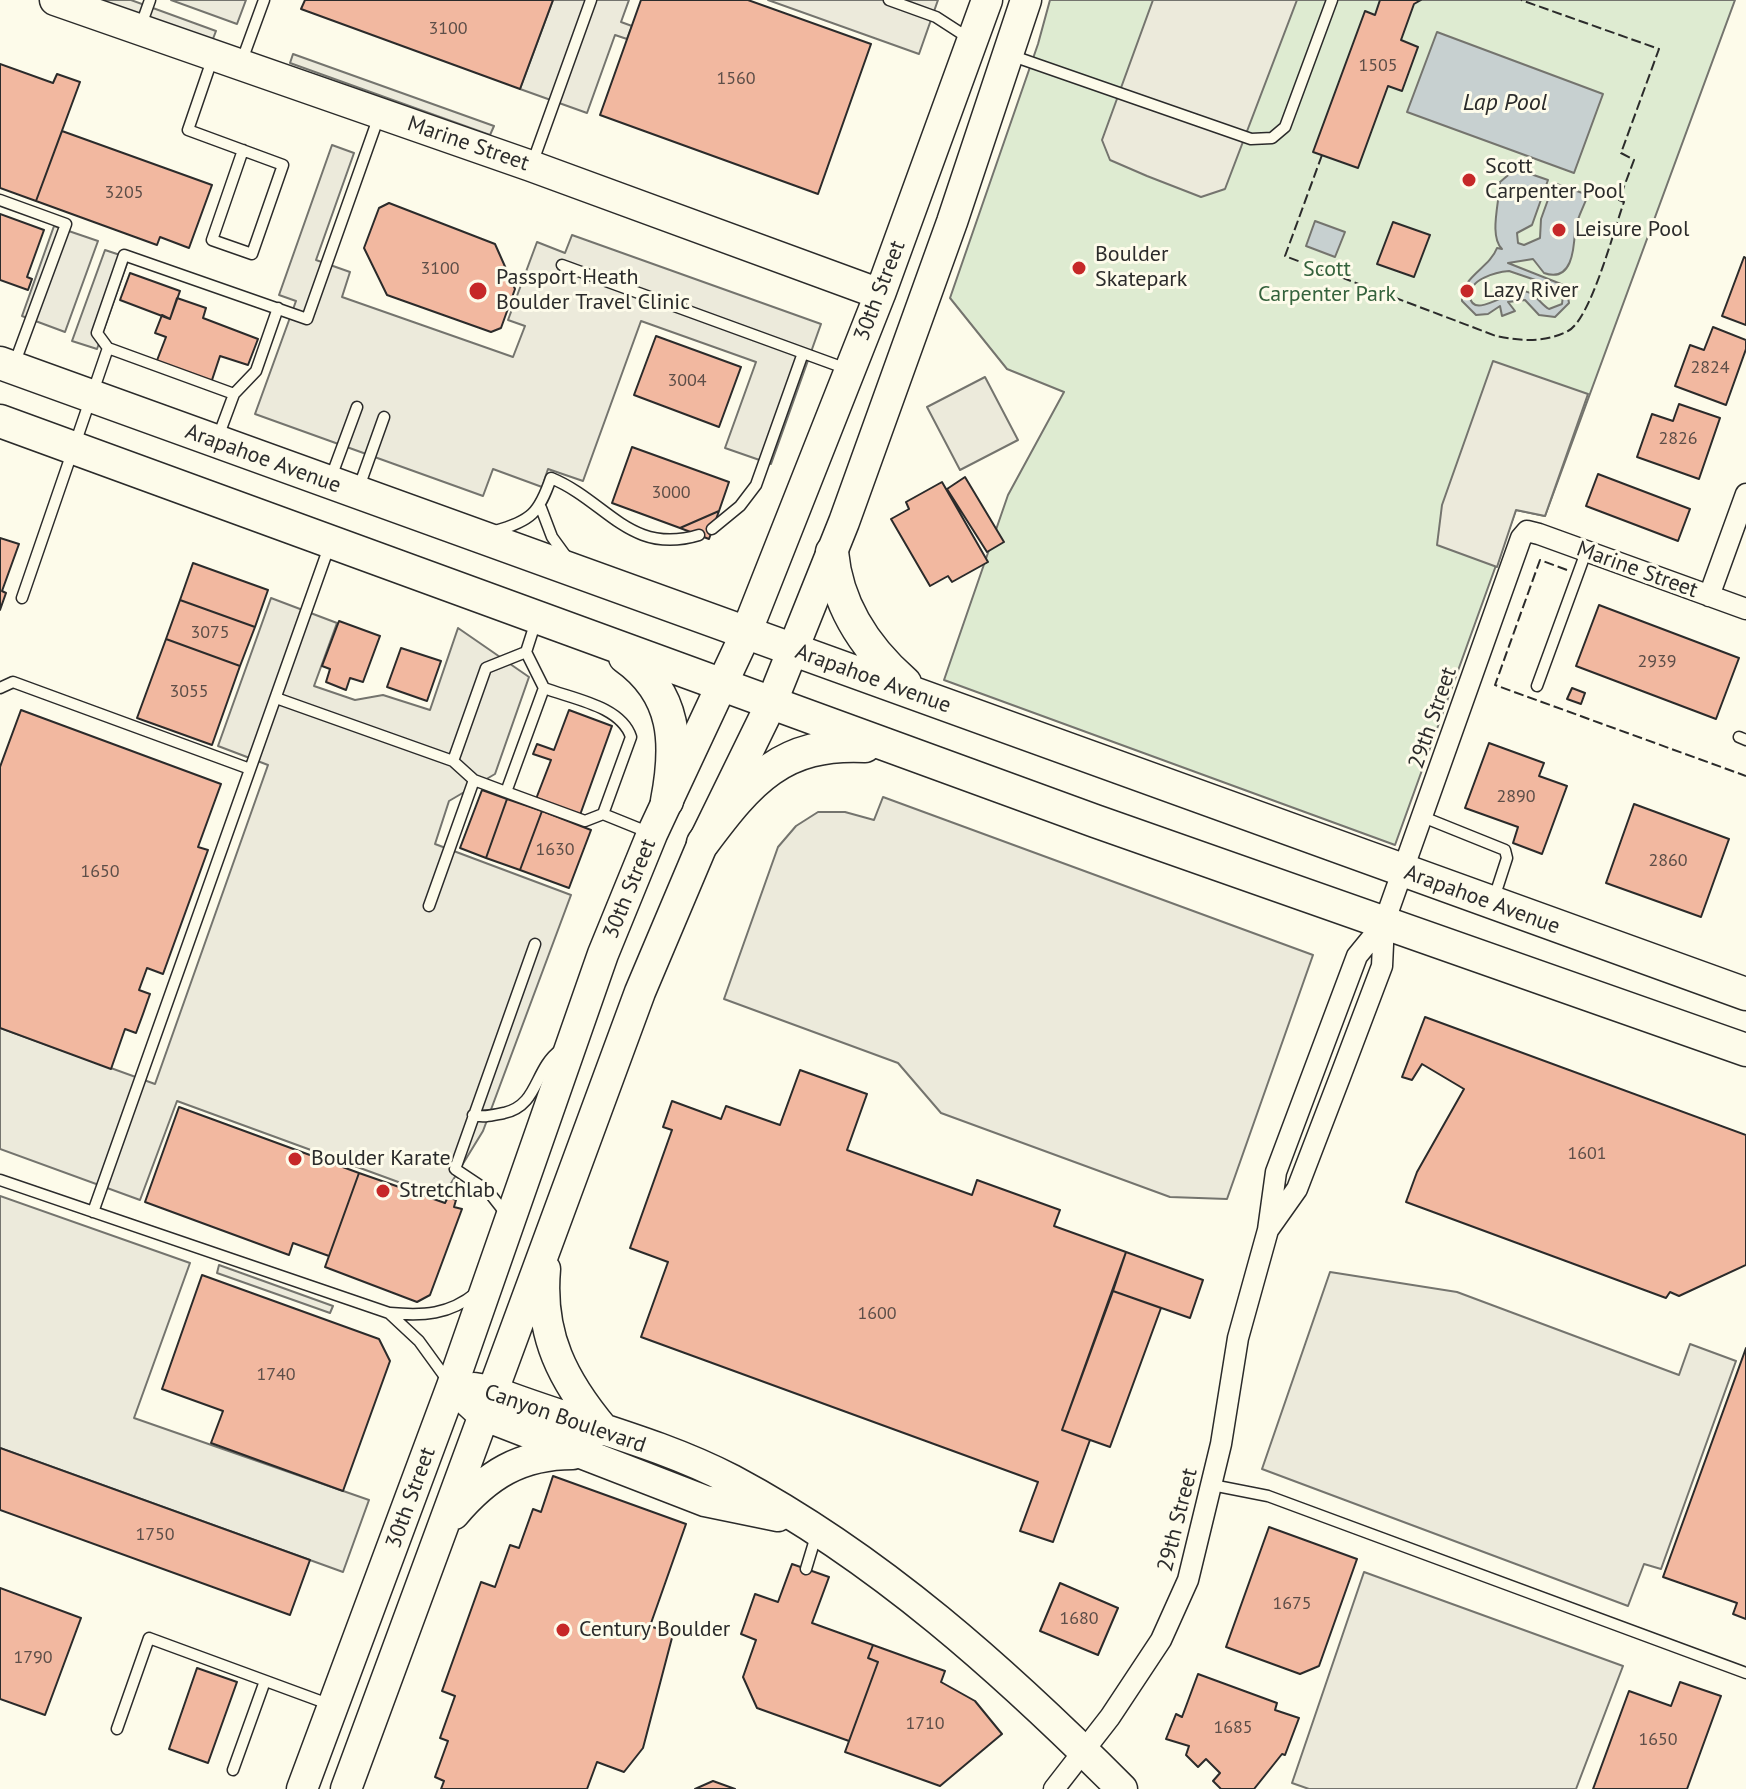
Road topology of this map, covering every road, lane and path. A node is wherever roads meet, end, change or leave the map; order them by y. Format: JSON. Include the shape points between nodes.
{"nodes":[{"id":1,"x":55,"y":0,"type":"edge"},
{"id":2,"x":150,"y":0,"type":"edge"},
{"id":3,"x":264,"y":0,"type":"edge"},
{"id":4,"x":591,"y":0,"type":"edge"},
{"id":5,"x":889,"y":0,"type":"edge"},
{"id":6,"x":987,"y":0,"type":"edge"},
{"id":7,"x":1026,"y":0,"type":"edge"},
{"id":8,"x":1332,"y":0,"type":"edge"},
{"id":9,"x":140,"y":30,"type":"junction"},
{"id":10,"x":972,"y":41,"type":"junction"},
{"id":11,"x":1008,"y":54,"type":"junction"},
{"id":12,"x":227,"y":60,"type":"junction"},
{"id":13,"x":380,"y":114,"type":"junction"},
{"id":14,"x":243,"y":150,"type":"junction"},
{"id":15,"x":531,"y":166,"type":"junction"},
{"id":16,"x":0,"y":200,"type":"edge"},
{"id":17,"x":562,"y":265,"type":"dead end"},
{"id":18,"x":880,"y":294,"type":"junction"},
{"id":19,"x":278,"y":308,"type":"junction"},
{"id":20,"x":108,"y":348,"type":"junction"},
{"id":21,"x":803,"y":353,"type":"junction"},
{"id":22,"x":6,"y":366,"type":"edge"},
{"id":23,"x":849,"y":370,"type":"junction"},
{"id":24,"x":234,"y":394,"type":"junction"},
{"id":25,"x":91,"y":397,"type":"junction"},
{"id":26,"x":357,"y":407,"type":"dead end"},
{"id":27,"x":384,"y":417,"type":"dead end"},
{"id":28,"x":0,"y":421,"type":"edge"},
{"id":29,"x":217,"y":442,"type":"junction"},
{"id":30,"x":74,"y":448,"type":"junction"},
{"id":31,"x":343,"y":488,"type":"junction"},
{"id":32,"x":1746,"y":494,"type":"edge"},
{"id":33,"x":541,"y":508,"type":"junction"},
{"id":34,"x":712,"y":529,"type":"dead end"},
{"id":35,"x":1527,"y":531,"type":"joint"},
{"id":36,"x":699,"y":535,"type":"dead end"},
{"id":37,"x":477,"y":536,"type":"junction"},
{"id":38,"x":331,"y":542,"type":"junction"},
{"id":39,"x":832,"y":552,"type":"junction"},
{"id":40,"x":1586,"y":552,"type":"junction"},
{"id":41,"x":577,"y":571,"type":"junction"},
{"id":42,"x":1709,"y":596,"type":"junction"},
{"id":43,"x":22,"y":598,"type":"dead end"},
{"id":44,"x":1746,"y":609,"type":"edge"},
{"id":45,"x":537,"y":619,"type":"junction"},
{"id":46,"x":746,"y":633,"type":"junction"},
{"id":47,"x":606,"y":644,"type":"junction"},
{"id":48,"x":794,"y":650,"type":"junction"},
{"id":49,"x":526,"y":652,"type":"junction"},
{"id":50,"x":722,"y":686,"type":"junction"},
{"id":51,"x":1537,"y":686,"type":"dead end"},
{"id":52,"x":0,"y":688,"type":"edge"},
{"id":53,"x":544,"y":688,"type":"junction"},
{"id":54,"x":919,"y":696,"type":"junction"},
{"id":55,"x":276,"y":698,"type":"junction"},
{"id":56,"x":771,"y":704,"type":"junction"},
{"id":57,"x":903,"y":752,"type":"junction"},
{"id":58,"x":453,"y":761,"type":"junction"},
{"id":59,"x":250,"y":769,"type":"junction"},
{"id":60,"x":474,"y":780,"type":"junction"},
{"id":61,"x":506,"y":792,"type":"junction"},
{"id":62,"x":667,"y":801,"type":"junction"},
{"id":63,"x":603,"y":814,"type":"junction"},
{"id":64,"x":1423,"y":817,"type":"junction"},
{"id":65,"x":652,"y":834,"type":"junction"},
{"id":66,"x":703,"y":843,"type":"junction"},
{"id":67,"x":1404,"y":873,"type":"junction"},
{"id":68,"x":1492,"y":904,"type":"junction"},
{"id":69,"x":429,"y":906,"type":"dead end"},
{"id":70,"x":1384,"y":923,"type":"junction"},
{"id":71,"x":535,"y":944,"type":"dead end"},
{"id":72,"x":1746,"y":994,"type":"edge"},
{"id":73,"x":571,"y":1041,"type":"junction"},
{"id":74,"x":1746,"y":1050,"type":"edge"},
{"id":75,"x":473,"y":1115,"type":"junction"},
{"id":76,"x":0,"y":1180,"type":"edge"},
{"id":77,"x":93,"y":1212,"type":"junction"},
{"id":78,"x":510,"y":1218,"type":"junction"},
{"id":79,"x":547,"y":1242,"type":"junction"},
{"id":80,"x":487,"y":1285,"type":"junction"},
{"id":81,"x":389,"y":1313,"type":"junction"},
{"id":82,"x":452,"y":1386,"type":"junction"},
{"id":83,"x":488,"y":1403,"type":"junction"},
{"id":84,"x":604,"y":1430,"type":"junction"},
{"id":85,"x":581,"y":1454,"type":"junction"},
{"id":86,"x":1212,"y":1485,"type":"junction"},
{"id":87,"x":807,"y":1525,"type":"junction"},
{"id":88,"x":442,"y":1528,"type":"junction"},
{"id":89,"x":806,"y":1569,"type":"dead end"},
{"id":90,"x":1746,"y":1673,"type":"edge"},
{"id":91,"x":265,"y":1681,"type":"junction"},
{"id":92,"x":333,"y":1705,"type":"junction"},
{"id":93,"x":117,"y":1729,"type":"dead end"},
{"id":94,"x":1083,"y":1751,"type":"junction"},
{"id":95,"x":233,"y":1770,"type":"dead end"},
{"id":96,"x":302,"y":1789,"type":"edge"},
{"id":97,"x":346,"y":1789,"type":"edge"},
{"id":98,"x":1054,"y":1789,"type":"edge"},
{"id":99,"x":1122,"y":1789,"type":"edge"}],
"edges":[{"from":1,"to":9,"type":"main road","name":"Marine Street"},
{"from":2,"to":9,"type":"lane"},
{"from":3,"to":12,"type":"lane"},
{"from":4,"to":15,"type":"lane"},
{"from":5,"to":10,"type":"lane","via":[[936,17]]},
{"from":6,"to":10,"type":"main road","name":"30th Street"},
{"from":7,"to":11,"type":"main road","name":"30th Street"},
{"from":8,"to":11,"type":"lane","via":[[1285,127],[1272,138],[1251,139]]},
{"from":9,"to":12,"type":"main road","name":"Marine Street"},
{"from":10,"to":11,"type":"main road"},
{"from":10,"to":18,"type":"main road","name":"30th Street"},
{"from":11,"to":39,"type":"main road","name":"30th Street"},
{"from":12,"to":13,"type":"main road","name":"Marine Street"},
{"from":12,"to":14,"type":"lane","via":[[188,130]]},
{"from":13,"to":15,"type":"main road","name":"Marine Street"},
{"from":13,"to":19,"type":"lane","via":[[307,319]]},
{"from":14,"to":14,"type":"lane","via":[[283,165],[252,254],[212,240]]},
{"from":15,"to":18,"type":"main road","name":"Marine Street"},
{"from":16,"to":22,"type":"lane","via":[[66,224]]},
{"from":17,"to":21,"type":"lane"},
{"from":18,"to":23,"type":"main road","name":"30th Street"},
{"from":19,"to":20,"type":"lane","via":[[124,255],[97,333]]},
{"from":19,"to":24,"type":"lane","via":[[256,371]]},
{"from":20,"to":24,"type":"lane"},
{"from":20,"to":25,"type":"lane"},
{"from":21,"to":23,"type":"lane"},
{"from":21,"to":34,"type":"lane","via":[[751,493]]},
{"from":22,"to":25,"type":"main road","name":"Arapahoe Avenue"},
{"from":23,"to":46,"type":"main road","name":"30th Street"},
{"from":24,"to":29,"type":"lane"},
{"from":25,"to":29,"type":"main road","name":"Arapahoe Avenue"},
{"from":25,"to":30,"type":"lane"},
{"from":26,"to":31,"type":"lane"},
{"from":27,"to":31,"type":"lane"},
{"from":28,"to":30,"type":"main road"},
{"from":29,"to":31,"type":"main road","name":"Arapahoe Avenue"},
{"from":30,"to":38,"type":"main road"},
{"from":30,"to":43,"type":"lane"},
{"from":31,"to":37,"type":"main road","name":"Arapahoe Avenue"},
{"from":32,"to":42,"type":"street"},
{"from":33,"to":36,"type":"lane","via":[[551,478],[645,536],[668,541]]},
{"from":33,"to":37,"type":"lane","via":[[519,524]]},
{"from":33,"to":41,"type":"lane","via":[[552,537]]},
{"from":35,"to":40,"type":"street","name":"Marine Street"},
{"from":35,"to":64,"type":"street","name":"29th Street"},
{"from":37,"to":41,"type":"main road","name":"Arapahoe Avenue"},
{"from":38,"to":45,"type":"main road"},
{"from":38,"to":55,"type":"lane"},
{"from":39,"to":48,"type":"main road","name":"30th Street"},
{"from":39,"to":54,"type":"main road","via":[[840,592],[861,636]]},
{"from":40,"to":42,"type":"street","name":"Marine Street"},
{"from":40,"to":51,"type":"lane"},
{"from":41,"to":46,"type":"main road","name":"Arapahoe Avenue"},
{"from":42,"to":44,"type":"street","name":"Marine Street"},
{"from":45,"to":47,"type":"main road"},
{"from":45,"to":49,"type":"lane"},
{"from":46,"to":48,"type":"main road","name":"Arapahoe Avenue"},
{"from":46,"to":50,"type":"main road","name":"30th Street"},
{"from":47,"to":50,"type":"main road"},
{"from":47,"to":62,"type":"main road","via":[[641,670],[669,708],[675,753]]},
{"from":48,"to":54,"type":"main road","name":"Arapahoe Avenue"},
{"from":48,"to":56,"type":"main road","name":"30th Street"},
{"from":49,"to":53,"type":"lane"},
{"from":49,"to":58,"type":"lane","via":[[486,668]]},
{"from":50,"to":56,"type":"main road"},
{"from":50,"to":62,"type":"main road","name":"30th Street"},
{"from":52,"to":59,"type":"lane","via":[[13,682]]},
{"from":53,"to":61,"type":"lane"},
{"from":53,"to":63,"type":"lane","via":[[618,716],[627,726],[631,737]]},
{"from":54,"to":67,"type":"main road","name":"Arapahoe Avenue"},
{"from":55,"to":58,"type":"lane"},
{"from":55,"to":59,"type":"lane"},
{"from":56,"to":57,"type":"main road"},
{"from":56,"to":66,"type":"main road","name":"30th Street"},
{"from":57,"to":66,"type":"main road","via":[[831,746],[788,758],[753,781]]},
{"from":57,"to":70,"type":"main road"},
{"from":58,"to":60,"type":"lane"},
{"from":59,"to":77,"type":"lane"},
{"from":60,"to":61,"type":"lane"},
{"from":60,"to":69,"type":"lane"},
{"from":61,"to":63,"type":"lane","via":[[585,821]]},
{"from":62,"to":65,"type":"main road","name":"30th Street"},
{"from":63,"to":65,"type":"lane"},
{"from":64,"to":67,"type":"street","name":"29th Street"},
{"from":64,"to":68,"type":"lane","via":[[1505,850]]},
{"from":65,"to":73,"type":"main road","name":"30th Street"},
{"from":66,"to":79,"type":"main road","name":"30th Street","via":[[629,1019]]},
{"from":67,"to":68,"type":"main road","name":"Arapahoe Avenue"},
{"from":67,"to":70,"type":"street","name":"29th Street"},
{"from":68,"to":72,"type":"main road","name":"Arapahoe Avenue"},
{"from":70,"to":74,"type":"main road"},
{"from":70,"to":86,"type":"street","name":"29th Street","via":[[1382,966],[1356,1035],[1297,1189],[1268,1230],[1238,1338]]},
{"from":71,"to":75,"type":"lane"},
{"from":73,"to":75,"type":"lane","via":[[547,1059],[523,1107],[483,1118]]},
{"from":73,"to":78,"type":"main road","name":"30th Street"},
{"from":75,"to":78,"type":"lane","via":[[455,1169],[488,1191]]},
{"from":76,"to":77,"type":"lane"},
{"from":77,"to":81,"type":"lane"},
{"from":78,"to":80,"type":"main road","name":"30th Street"},
{"from":79,"to":83,"type":"main road","name":"30th Street"},
{"from":79,"to":84,"type":"main road","via":[[543,1292],[550,1345],[567,1383]]},
{"from":80,"to":81,"type":"lane","via":[[452,1309],[421,1316]]},
{"from":80,"to":82,"type":"main road","name":"30th Street"},
{"from":81,"to":82,"type":"lane","via":[[419,1341]]},
{"from":82,"to":83,"type":"main road","name":"Canyon Boulevard"},
{"from":82,"to":92,"type":"main road","name":"30th Street"},
{"from":83,"to":84,"type":"main road","name":"Canyon Boulevard"},
{"from":83,"to":85,"type":"main road","name":"Canyon Boulevard"},
{"from":83,"to":88,"type":"main road","name":"30th Street"},
{"from":84,"to":87,"type":"main road","name":"Canyon Boulevard","via":[[731,1480]]},
{"from":85,"to":87,"type":"main road","name":"Canyon Boulevard","via":[[705,1501]]},
{"from":85,"to":88,"type":"main road","via":[[513,1463],[471,1494]]},
{"from":86,"to":90,"type":"lane","via":[[1268,1496]]},
{"from":86,"to":94,"type":"street","name":"29th Street","via":[[1197,1554],[1176,1610],[1123,1698]]},
{"from":87,"to":89,"type":"lane"},
{"from":87,"to":94,"type":"main road","name":"Canyon Boulevard","via":[[923,1606]]},
{"from":88,"to":97,"type":"main road","name":"30th Street"},
{"from":91,"to":92,"type":"lane"},
{"from":91,"to":93,"type":"lane","via":[[149,1638]]},
{"from":91,"to":95,"type":"lane"},
{"from":92,"to":96,"type":"main road","name":"30th Street"},
{"from":94,"to":98,"type":"street","name":"29th Street"},
{"from":94,"to":99,"type":"main road","name":"Canyon Boulevard"}]}
